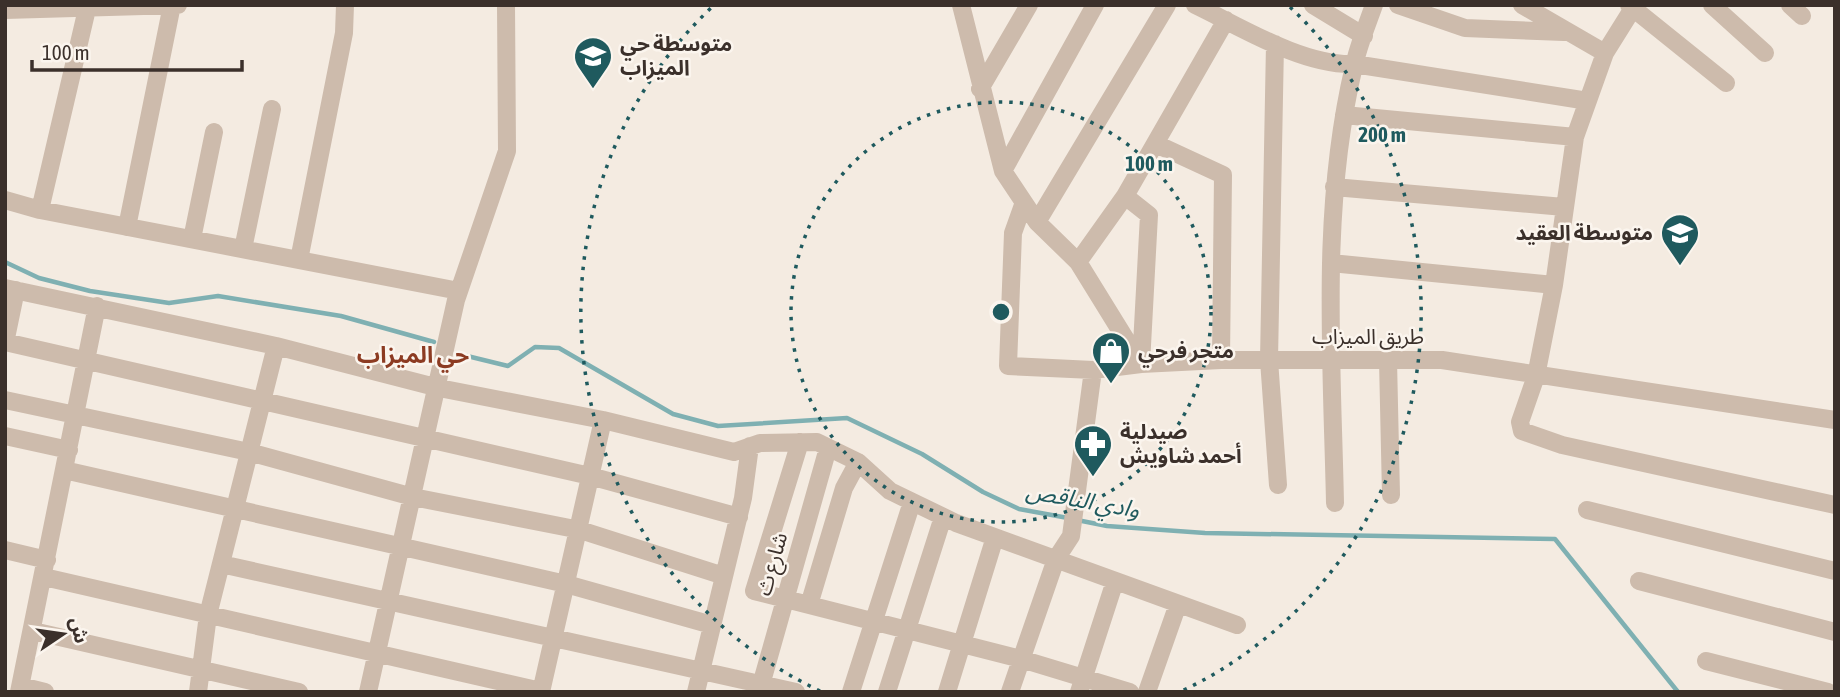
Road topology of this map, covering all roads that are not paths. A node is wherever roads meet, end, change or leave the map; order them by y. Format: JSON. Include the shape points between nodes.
{"nodes":[{"id":1,"x":178,"y":5,"type":"edge"},
{"id":2,"x":345,"y":5,"type":"edge"},
{"id":3,"x":506,"y":5,"type":"edge"},
{"id":4,"x":1029,"y":5,"type":"edge"},
{"id":5,"x":1095,"y":5,"type":"edge"},
{"id":6,"x":1167,"y":5,"type":"edge"},
{"id":7,"x":1195,"y":5,"type":"edge"},
{"id":8,"x":1313,"y":5,"type":"edge"},
{"id":9,"x":1374,"y":5,"type":"edge"},
{"id":10,"x":1398,"y":5,"type":"edge"},
{"id":11,"x":1522,"y":5,"type":"edge"},
{"id":12,"x":1712,"y":5,"type":"edge"},
{"id":13,"x":172,"y":6,"type":"edge"},
{"id":14,"x":962,"y":6,"type":"edge"},
{"id":15,"x":1632,"y":6,"type":"edge"},
{"id":16,"x":87,"y":9,"type":"junction"},
{"id":17,"x":5,"y":10,"type":"edge"},
{"id":18,"x":1226,"y":20,"type":"junction"},
{"id":19,"x":1564,"y":32,"type":"junction"},
{"id":20,"x":1364,"y":36,"type":"junction"},
{"id":21,"x":1275,"y":44,"type":"junction"},
{"id":22,"x":1605,"y":53,"type":"junction"},
{"id":23,"x":1765,"y":53,"type":"dead end"},
{"id":24,"x":1354,"y":64,"type":"junction"},
{"id":25,"x":1726,"y":83,"type":"dead end"},
{"id":26,"x":980,"y":89,"type":"junction"},
{"id":27,"x":1588,"y":101,"type":"junction"},
{"id":28,"x":272,"y":109,"type":"dead end"},
{"id":29,"x":1344,"y":115,"type":"junction"},
{"id":30,"x":214,"y":132,"type":"dead end"},
{"id":31,"x":1575,"y":137,"type":"junction"},
{"id":32,"x":1156,"y":144,"type":"junction"},
{"id":33,"x":1003,"y":171,"type":"junction"},
{"id":34,"x":1334,"y":187,"type":"junction"},
{"id":35,"x":1125,"y":196,"type":"junction"},
{"id":36,"x":5,"y":200,"type":"edge"},
{"id":37,"x":1023,"y":205,"type":"junction"},
{"id":38,"x":1564,"y":207,"type":"junction"},
{"id":39,"x":40,"y":210,"type":"junction"},
{"id":40,"x":1037,"y":222,"type":"junction"},
{"id":41,"x":127,"y":227,"type":"junction"},
{"id":42,"x":192,"y":239,"type":"junction"},
{"id":43,"x":243,"y":249,"type":"junction"},
{"id":44,"x":299,"y":260,"type":"junction"},
{"id":45,"x":1078,"y":262,"type":"junction"},
{"id":46,"x":1331,"y":263,"type":"junction"},
{"id":47,"x":1554,"y":285,"type":"junction"},
{"id":48,"x":11,"y":289,"type":"edge"},
{"id":49,"x":459,"y":291,"type":"junction"},
{"id":50,"x":97,"y":306,"type":"junction"},
{"id":51,"x":5,"y":342,"type":"edge"},
{"id":52,"x":276,"y":346,"type":"junction"},
{"id":53,"x":87,"y":359,"type":"junction"},
{"id":54,"x":1221,"y":360,"type":"junction"},
{"id":55,"x":1269,"y":360,"type":"junction"},
{"id":56,"x":1332,"y":360,"type":"junction"},
{"id":57,"x":1388,"y":360,"type":"junction"},
{"id":58,"x":1141,"y":364,"type":"junction"},
{"id":59,"x":1093,"y":370,"type":"junction"},
{"id":60,"x":1536,"y":376,"type":"junction"},
{"id":61,"x":439,"y":388,"type":"junction"},
{"id":62,"x":5,"y":400,"type":"edge"},
{"id":63,"x":262,"y":402,"type":"junction"},
{"id":64,"x":76,"y":416,"type":"junction"},
{"id":65,"x":1835,"y":419,"type":"edge"},
{"id":66,"x":603,"y":420,"type":"junction"},
{"id":67,"x":5,"y":436,"type":"edge"},
{"id":68,"x":425,"y":440,"type":"junction"},
{"id":69,"x":800,"y":443,"type":"junction"},
{"id":70,"x":750,"y":446,"type":"junction"},
{"id":71,"x":828,"y":448,"type":"junction"},
{"id":72,"x":69,"y":450,"type":"junction"},
{"id":73,"x":249,"y":452,"type":"junction"},
{"id":74,"x":858,"y":462,"type":"junction"},
{"id":75,"x":64,"y":470,"type":"junction"},
{"id":76,"x":590,"y":476,"type":"junction"},
{"id":77,"x":1279,"y":485,"type":"dead end"},
{"id":78,"x":1391,"y":495,"type":"dead end"},
{"id":79,"x":413,"y":497,"type":"junction"},
{"id":80,"x":912,"y":502,"type":"junction"},
{"id":81,"x":1335,"y":503,"type":"dead end"},
{"id":82,"x":1835,"y":505,"type":"edge"},
{"id":83,"x":235,"y":510,"type":"junction"},
{"id":84,"x":1587,"y":510,"type":"dead end"},
{"id":85,"x":739,"y":517,"type":"junction"},
{"id":86,"x":943,"y":517,"type":"junction"},
{"id":87,"x":580,"y":530,"type":"junction"},
{"id":88,"x":995,"y":537,"type":"junction"},
{"id":89,"x":402,"y":547,"type":"junction"},
{"id":90,"x":5,"y":550,"type":"edge"},
{"id":91,"x":1056,"y":559,"type":"junction"},
{"id":92,"x":222,"y":564,"type":"junction"},
{"id":93,"x":45,"y":568,"type":"junction"},
{"id":94,"x":1835,"y":571,"type":"edge"},
{"id":95,"x":724,"y":576,"type":"junction"},
{"id":96,"x":1115,"y":581,"type":"junction"},
{"id":97,"x":1640,"y":581,"type":"dead end"},
{"id":98,"x":566,"y":584,"type":"junction"},
{"id":99,"x":785,"y":599,"type":"junction"},
{"id":100,"x":388,"y":601,"type":"junction"},
{"id":101,"x":1178,"y":604,"type":"junction"},
{"id":102,"x":809,"y":605,"type":"junction"},
{"id":103,"x":208,"y":615,"type":"junction"},
{"id":104,"x":873,"y":623,"type":"junction"},
{"id":105,"x":712,"y":625,"type":"junction"},
{"id":106,"x":1237,"y":625,"type":"dead end"},
{"id":107,"x":907,"y":630,"type":"junction"},
{"id":108,"x":33,"y":631,"type":"junction"},
{"id":109,"x":1835,"y":632,"type":"edge"},
{"id":110,"x":553,"y":638,"type":"junction"},
{"id":111,"x":961,"y":645,"type":"junction"},
{"id":112,"x":377,"y":653,"type":"junction"},
{"id":113,"x":1021,"y":659,"type":"junction"},
{"id":114,"x":1706,"y":661,"type":"dead end"},
{"id":115,"x":201,"y":671,"type":"junction"},
{"id":116,"x":701,"y":671,"type":"junction"},
{"id":117,"x":1081,"y":685,"type":"edge"},
{"id":118,"x":760,"y":687,"type":"edge"},
{"id":119,"x":20,"y":689,"type":"edge"},
{"id":120,"x":541,"y":691,"type":"edge"},
{"id":121,"x":45,"y":692,"type":"edge"},
{"id":122,"x":198,"y":692,"type":"edge"},
{"id":123,"x":299,"y":692,"type":"edge"},
{"id":124,"x":368,"y":692,"type":"edge"},
{"id":125,"x":696,"y":692,"type":"edge"},
{"id":126,"x":796,"y":692,"type":"edge"},
{"id":127,"x":851,"y":692,"type":"edge"},
{"id":128,"x":887,"y":692,"type":"edge"},
{"id":129,"x":947,"y":692,"type":"edge"},
{"id":130,"x":1010,"y":692,"type":"edge"},
{"id":131,"x":1130,"y":692,"type":"edge"},
{"id":132,"x":1147,"y":692,"type":"edge"},
{"id":133,"x":1828,"y":692,"type":"edge"}],
"edges":[{"from":1,"to":13,"type":"street"},
{"from":2,"to":44,"type":"street","via":[[344,33]]},
{"from":3,"to":49,"type":"street","via":[[507,151]]},
{"from":4,"to":26,"type":"street"},
{"from":5,"to":33,"type":"street"},
{"from":6,"to":40,"type":"street"},
{"from":7,"to":18,"type":"street"},
{"from":8,"to":20,"type":"street"},
{"from":9,"to":20,"type":"street"},
{"from":10,"to":19,"type":"street","via":[[1465,29]]},
{"from":11,"to":19,"type":"street"},
{"from":12,"to":23,"type":"street"},
{"from":13,"to":16,"type":"street"},
{"from":13,"to":41,"type":"street"},
{"from":14,"to":26,"type":"street"},
{"from":15,"to":22,"type":"street"},
{"from":15,"to":25,"type":"street"},
{"from":16,"to":17,"type":"street"},
{"from":16,"to":39,"type":"street"},
{"from":18,"to":21,"type":"street"},
{"from":18,"to":32,"type":"street"},
{"from":19,"to":22,"type":"street"},
{"from":20,"to":24,"type":"street"},
{"from":21,"to":24,"type":"street","via":[[1337,65]]},
{"from":21,"to":55,"type":"street"},
{"from":22,"to":27,"type":"street"},
{"from":24,"to":27,"type":"street"},
{"from":24,"to":29,"type":"street"},
{"from":26,"to":33,"type":"street"},
{"from":27,"to":31,"type":"street"},
{"from":28,"to":43,"type":"street"},
{"from":29,"to":31,"type":"street"},
{"from":29,"to":34,"type":"street"},
{"from":30,"to":42,"type":"street"},
{"from":31,"to":38,"type":"street"},
{"from":32,"to":35,"type":"street"},
{"from":32,"to":54,"type":"street","via":[[1223,175]]},
{"from":33,"to":37,"type":"street"},
{"from":34,"to":38,"type":"street"},
{"from":34,"to":46,"type":"street"},
{"from":35,"to":45,"type":"street"},
{"from":35,"to":58,"type":"street","via":[[1149,215]]},
{"from":36,"to":39,"type":"street"},
{"from":37,"to":40,"type":"street"},
{"from":37,"to":59,"type":"street","name":"طريق الميزاب","via":[[1013,233],[1008,366]]},
{"from":38,"to":47,"type":"street"},
{"from":39,"to":41,"type":"street"},
{"from":40,"to":45,"type":"street"},
{"from":41,"to":42,"type":"street"},
{"from":42,"to":43,"type":"street"},
{"from":43,"to":44,"type":"street"},
{"from":44,"to":49,"type":"street"},
{"from":45,"to":58,"type":"street"},
{"from":46,"to":47,"type":"street"},
{"from":46,"to":56,"type":"street"},
{"from":47,"to":60,"type":"street"},
{"from":48,"to":50,"type":"street"},
{"from":48,"to":51,"type":"street"},
{"from":49,"to":61,"type":"street"},
{"from":50,"to":52,"type":"street"},
{"from":50,"to":53,"type":"street"},
{"from":51,"to":53,"type":"street"},
{"from":52,"to":61,"type":"street"},
{"from":52,"to":63,"type":"street"},
{"from":53,"to":63,"type":"street"},
{"from":53,"to":64,"type":"street"},
{"from":54,"to":55,"type":"street","name":"طريق الميزاب"},
{"from":54,"to":58,"type":"street","name":"طريق الميزاب"},
{"from":55,"to":56,"type":"street","name":"طريق الميزاب"},
{"from":55,"to":77,"type":"street"},
{"from":56,"to":57,"type":"street","name":"طريق الميزاب"},
{"from":56,"to":81,"type":"street"},
{"from":57,"to":60,"type":"street","name":"طريق الميزاب","via":[[1441,360]]},
{"from":57,"to":78,"type":"street"},
{"from":58,"to":59,"type":"street","name":"طريق الميزاب"},
{"from":59,"to":91,"type":"street","via":[[1071,536]]},
{"from":60,"to":65,"type":"street","name":"طريق الميزاب"},
{"from":60,"to":82,"type":"street","via":[[1520,422],[1522,431]]},
{"from":61,"to":66,"type":"street"},
{"from":61,"to":68,"type":"street"},
{"from":62,"to":64,"type":"street"},
{"from":63,"to":68,"type":"street"},
{"from":63,"to":73,"type":"street"},
{"from":64,"to":72,"type":"street"},
{"from":64,"to":73,"type":"street"},
{"from":66,"to":70,"type":"street","via":[[734,452]]},
{"from":66,"to":76,"type":"street"},
{"from":67,"to":72,"type":"street"},
{"from":68,"to":76,"type":"street"},
{"from":68,"to":79,"type":"street"},
{"from":69,"to":70,"type":"street"},
{"from":69,"to":71,"type":"street"},
{"from":69,"to":99,"type":"street","via":[[754,591]]},
{"from":70,"to":85,"type":"street"},
{"from":71,"to":74,"type":"street"},
{"from":71,"to":99,"type":"street","name":"شارع ث"},
{"from":72,"to":75,"type":"street"},
{"from":73,"to":79,"type":"street"},
{"from":73,"to":83,"type":"street"},
{"from":74,"to":80,"type":"street","via":[[890,491]]},
{"from":74,"to":102,"type":"street","via":[[844,488]]},
{"from":75,"to":83,"type":"street"},
{"from":75,"to":93,"type":"street"},
{"from":76,"to":85,"type":"street"},
{"from":76,"to":87,"type":"street"},
{"from":79,"to":87,"type":"street"},
{"from":79,"to":89,"type":"street"},
{"from":80,"to":86,"type":"street"},
{"from":80,"to":104,"type":"street"},
{"from":83,"to":89,"type":"street"},
{"from":83,"to":92,"type":"street"},
{"from":84,"to":94,"type":"street"},
{"from":85,"to":95,"type":"street"},
{"from":86,"to":88,"type":"street"},
{"from":86,"to":107,"type":"street"},
{"from":87,"to":95,"type":"street"},
{"from":87,"to":98,"type":"street"},
{"from":88,"to":91,"type":"street"},
{"from":88,"to":111,"type":"street"},
{"from":89,"to":98,"type":"street"},
{"from":89,"to":100,"type":"street"},
{"from":90,"to":93,"type":"street"},
{"from":91,"to":96,"type":"street"},
{"from":91,"to":113,"type":"street"},
{"from":92,"to":100,"type":"street"},
{"from":92,"to":103,"type":"street"},
{"from":93,"to":103,"type":"street"},
{"from":93,"to":108,"type":"street"},
{"from":95,"to":105,"type":"street"},
{"from":96,"to":101,"type":"street"},
{"from":96,"to":117,"type":"street"},
{"from":97,"to":109,"type":"street"},
{"from":98,"to":105,"type":"street"},
{"from":98,"to":110,"type":"street"},
{"from":99,"to":102,"type":"street"},
{"from":99,"to":118,"type":"street","name":"شارع ث"},
{"from":100,"to":110,"type":"street"},
{"from":100,"to":112,"type":"street"},
{"from":101,"to":106,"type":"street"},
{"from":101,"to":132,"type":"street"},
{"from":102,"to":104,"type":"street"},
{"from":103,"to":112,"type":"street"},
{"from":103,"to":115,"type":"street"},
{"from":104,"to":107,"type":"street"},
{"from":104,"to":127,"type":"street"},
{"from":105,"to":116,"type":"street"},
{"from":107,"to":111,"type":"street"},
{"from":107,"to":128,"type":"street"},
{"from":108,"to":115,"type":"street"},
{"from":108,"to":119,"type":"street"},
{"from":110,"to":116,"type":"street"},
{"from":110,"to":120,"type":"street"},
{"from":111,"to":113,"type":"street"},
{"from":111,"to":129,"type":"street"},
{"from":112,"to":120,"type":"street"},
{"from":112,"to":124,"type":"street"},
{"from":113,"to":117,"type":"street"},
{"from":113,"to":130,"type":"street"},
{"from":114,"to":133,"type":"street"},
{"from":115,"to":122,"type":"street"},
{"from":115,"to":123,"type":"street"},
{"from":116,"to":118,"type":"street"},
{"from":116,"to":125,"type":"street"},
{"from":117,"to":131,"type":"street"},
{"from":118,"to":126,"type":"street"},
{"from":119,"to":121,"type":"street"}]}
